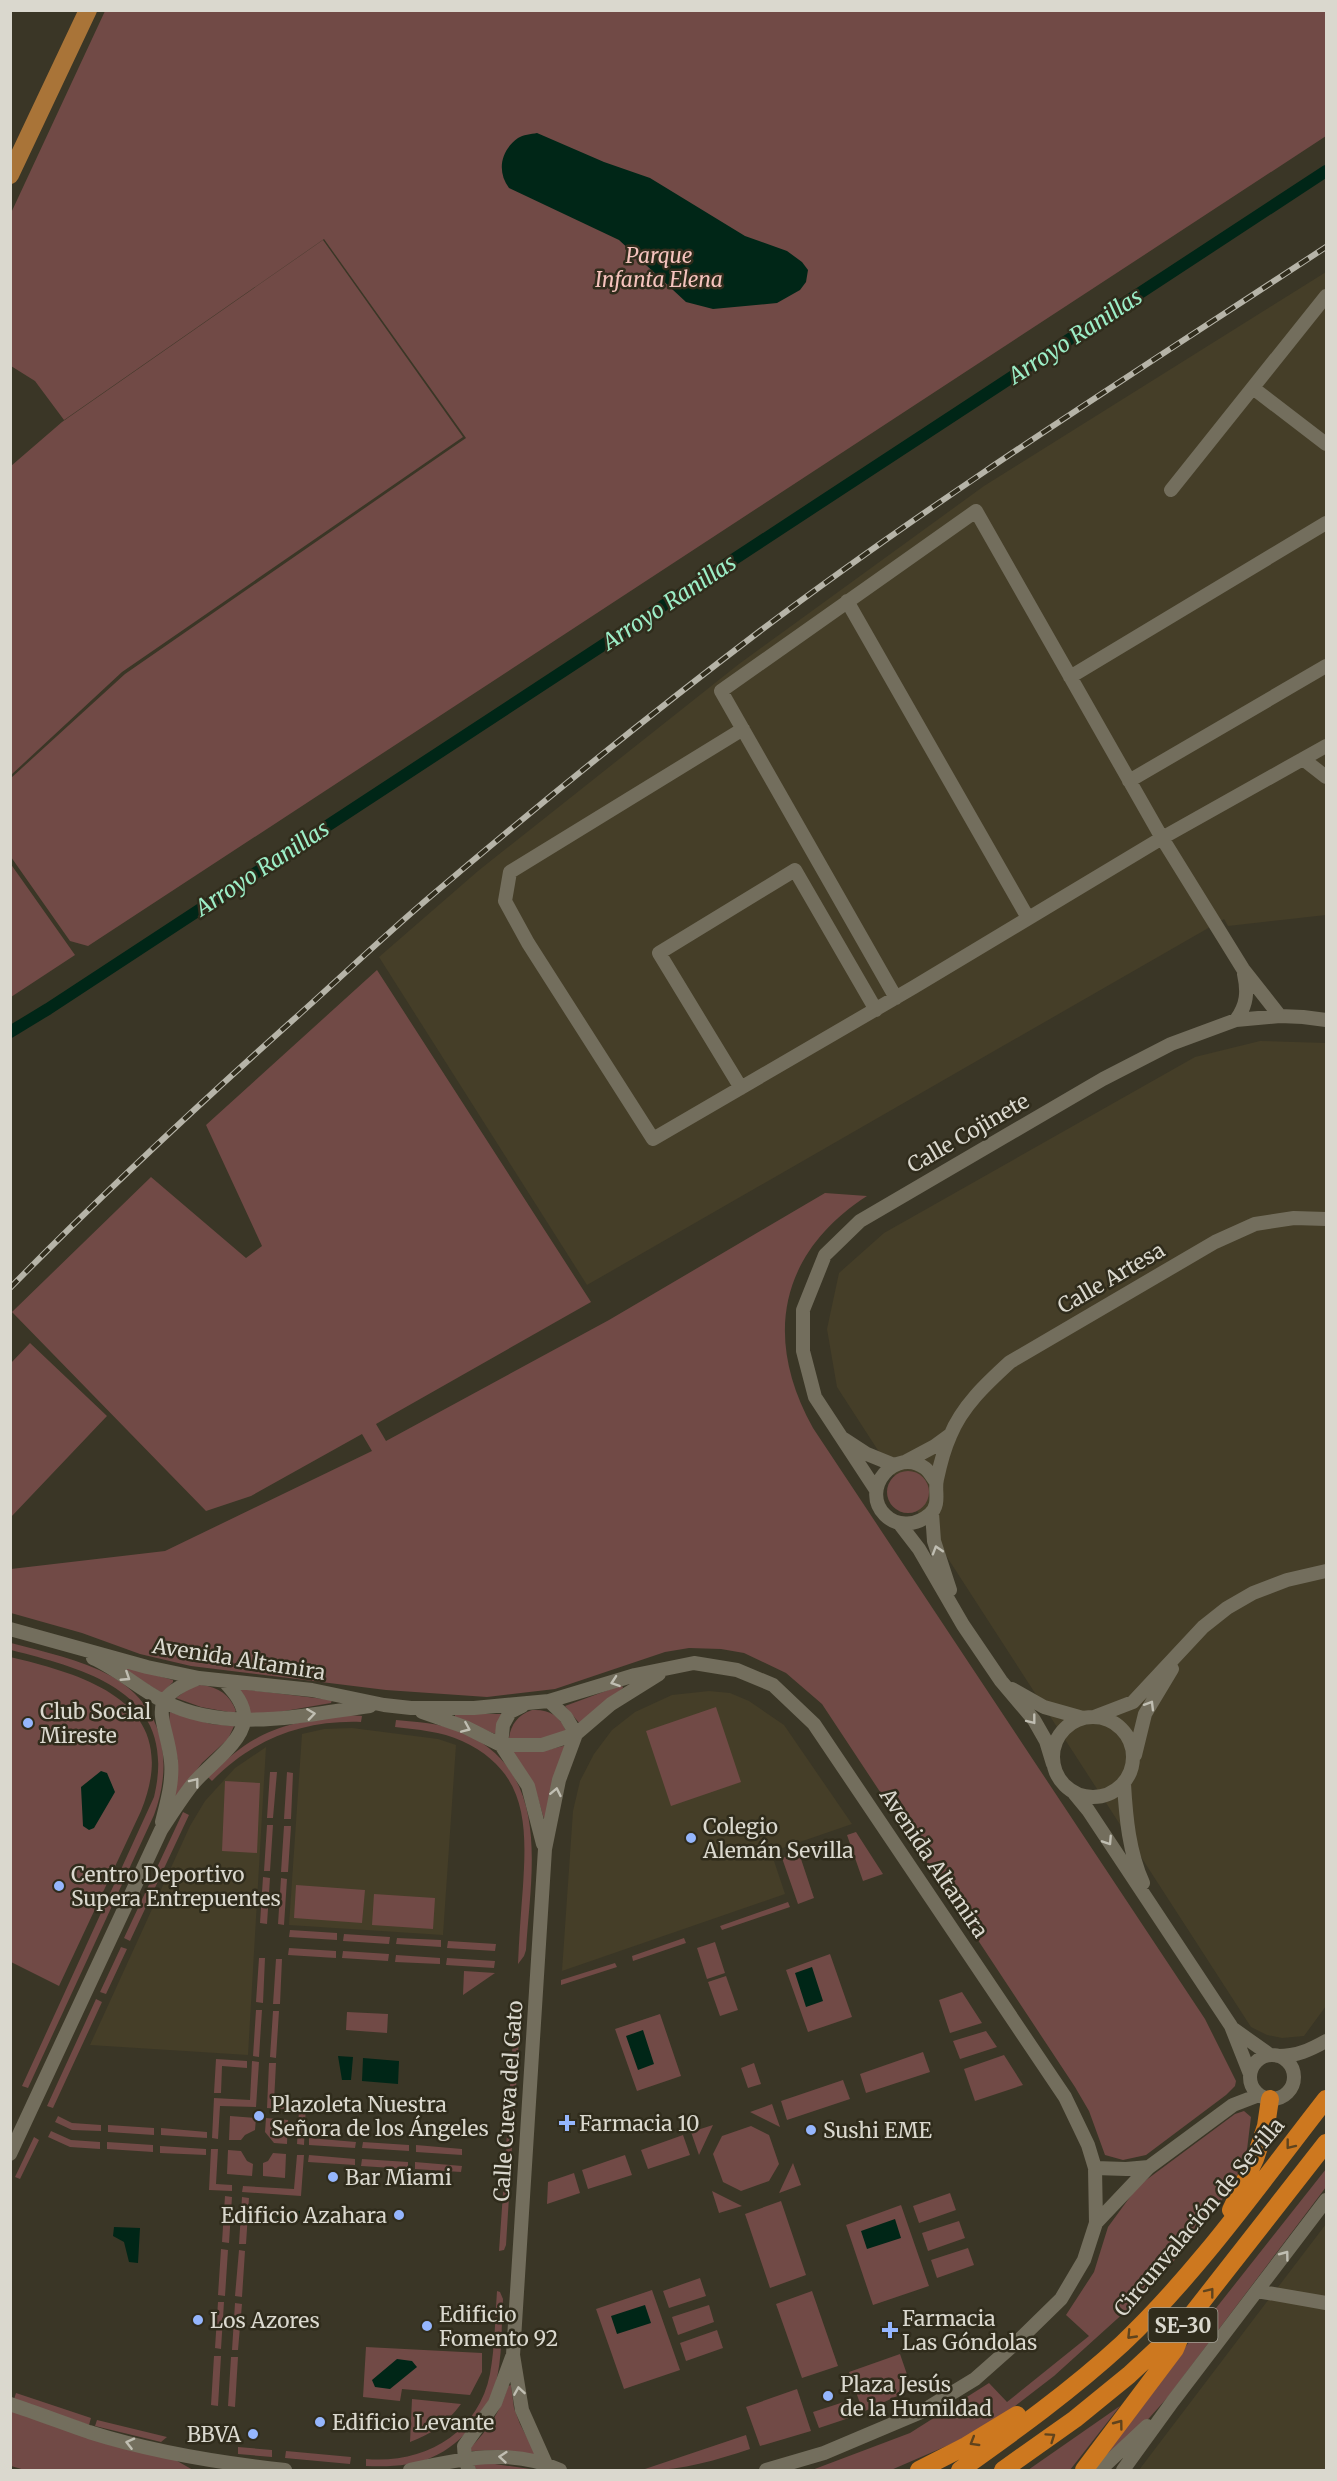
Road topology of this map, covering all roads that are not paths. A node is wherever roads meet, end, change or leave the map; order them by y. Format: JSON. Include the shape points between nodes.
{"nodes":[{"id":1,"x":88,"y":10,"type":"edge"},
{"id":2,"x":10,"y":175,"type":"edge"},
{"id":3,"x":1326,"y":296,"type":"edge"},
{"id":4,"x":1253,"y":388,"type":"junction"},
{"id":5,"x":1326,"y":444,"type":"edge"},
{"id":6,"x":1171,"y":490,"type":"dead end"},
{"id":7,"x":1326,"y":523,"type":"edge"},
{"id":8,"x":847,"y":602,"type":"junction"},
{"id":9,"x":1326,"y":666,"type":"edge"},
{"id":10,"x":1071,"y":678,"type":"junction"},
{"id":11,"x":742,"y":729,"type":"junction"},
{"id":12,"x":1326,"y":746,"type":"edge"},
{"id":13,"x":1303,"y":759,"type":"junction"},
{"id":14,"x":1326,"y":777,"type":"edge"},
{"id":15,"x":1129,"y":781,"type":"junction"},
{"id":16,"x":1161,"y":838,"type":"junction"},
{"id":17,"x":1028,"y":918,"type":"junction"},
{"id":18,"x":1243,"y":969,"type":"junction"},
{"id":19,"x":896,"y":998,"type":"junction"},
{"id":20,"x":876,"y":1010,"type":"junction"},
{"id":21,"x":1280,"y":1016,"type":"junction"},
{"id":22,"x":1236,"y":1020,"type":"junction"},
{"id":23,"x":1326,"y":1020,"type":"edge"},
{"id":24,"x":741,"y":1088,"type":"junction"},
{"id":25,"x":1326,"y":1219,"type":"edge"},
{"id":26,"x":950,"y":1435,"type":"junction"},
{"id":27,"x":840,"y":1437,"type":"junction"},
{"id":28,"x":900,"y":1463,"type":"junction"},
{"id":29,"x":936,"y":1482,"type":"junction"},
{"id":30,"x":876,"y":1490,"type":"junction"},
{"id":31,"x":932,"y":1513,"type":"junction"},
{"id":32,"x":899,"y":1523,"type":"junction"},
{"id":33,"x":1326,"y":1570,"type":"edge"},
{"id":34,"x":963,"y":1626,"type":"junction"},
{"id":35,"x":10,"y":1629,"type":"edge"},
{"id":36,"x":56,"y":1640,"type":"junction"},
{"id":37,"x":1185,"y":1646,"type":"junction"},
{"id":38,"x":672,"y":1667,"type":"junction"},
{"id":39,"x":199,"y":1678,"type":"junction"},
{"id":40,"x":224,"y":1681,"type":"junction"},
{"id":41,"x":1001,"y":1681,"type":"junction"},
{"id":42,"x":164,"y":1701,"type":"junction"},
{"id":43,"x":549,"y":1701,"type":"junction"},
{"id":44,"x":382,"y":1704,"type":"junction"},
{"id":45,"x":524,"y":1705,"type":"junction"},
{"id":46,"x":411,"y":1708,"type":"junction"},
{"id":47,"x":1088,"y":1718,"type":"junction"},
{"id":48,"x":244,"y":1720,"type":"junction"},
{"id":49,"x":576,"y":1734,"type":"junction"},
{"id":50,"x":501,"y":1745,"type":"junction"},
{"id":51,"x":1133,"y":1761,"type":"junction"},
{"id":52,"x":1053,"y":1764,"type":"junction"},
{"id":53,"x":1124,"y":1784,"type":"junction"},
{"id":54,"x":1074,"y":1794,"type":"junction"},
{"id":55,"x":160,"y":1830,"type":"junction"},
{"id":56,"x":544,"y":1849,"type":"junction"},
{"id":57,"x":1160,"y":1920,"type":"junction"},
{"id":58,"x":1231,"y":2026,"type":"junction"},
{"id":59,"x":1326,"y":2041,"type":"edge"},
{"id":60,"x":1274,"y":2056,"type":"junction"},
{"id":61,"x":1250,"y":2078,"type":"junction"},
{"id":62,"x":1264,"y":2097,"type":"junction"},
{"id":63,"x":1326,"y":2099,"type":"edge"},
{"id":64,"x":1233,"y":2105,"type":"junction"},
{"id":65,"x":1326,"y":2142,"type":"edge"},
{"id":66,"x":10,"y":2154,"type":"edge"},
{"id":67,"x":1149,"y":2167,"type":"junction"},
{"id":68,"x":1099,"y":2168,"type":"junction"},
{"id":69,"x":1120,"y":2198,"type":"junction"},
{"id":70,"x":1326,"y":2200,"type":"edge"},
{"id":71,"x":1096,"y":2223,"type":"junction"},
{"id":72,"x":1225,"y":2228,"type":"junction"},
{"id":73,"x":1257,"y":2291,"type":"junction"},
{"id":74,"x":1326,"y":2303,"type":"edge"},
{"id":75,"x":1186,"y":2322,"type":"junction"},
{"id":76,"x":513,"y":2355,"type":"junction"},
{"id":77,"x":1061,"y":2394,"type":"junction"},
{"id":78,"x":1173,"y":2401,"type":"junction"},
{"id":79,"x":10,"y":2404,"type":"edge"},
{"id":80,"x":187,"y":2455,"type":"junction"},
{"id":81,"x":467,"y":2465,"type":"edge"},
{"id":82,"x":544,"y":2467,"type":"edge"},
{"id":83,"x":202,"y":2470,"type":"edge"},
{"id":84,"x":255,"y":2470,"type":"edge"},
{"id":85,"x":285,"y":2470,"type":"edge"},
{"id":86,"x":410,"y":2470,"type":"edge"},
{"id":87,"x":560,"y":2470,"type":"edge"},
{"id":88,"x":766,"y":2470,"type":"edge"},
{"id":89,"x":919,"y":2470,"type":"edge"},
{"id":90,"x":960,"y":2470,"type":"edge"},
{"id":91,"x":1003,"y":2470,"type":"edge"},
{"id":92,"x":1084,"y":2470,"type":"edge"},
{"id":93,"x":1100,"y":2470,"type":"edge"},
{"id":94,"x":1123,"y":2470,"type":"edge"}],
"edges":[{"from":1,"to":2,"type":"main road"},
{"from":3,"to":4,"type":"street"},
{"from":4,"to":5,"type":"street"},
{"from":4,"to":6,"type":"street"},
{"from":7,"to":10,"type":"street"},
{"from":8,"to":10,"type":"street","via":[[976,511]]},
{"from":8,"to":11,"type":"street","via":[[721,691]]},
{"from":8,"to":17,"type":"street"},
{"from":9,"to":15,"type":"street"},
{"from":10,"to":15,"type":"street"},
{"from":11,"to":19,"type":"street"},
{"from":11,"to":24,"type":"street","via":[[510,872],[505,901],[653,1139]]},
{"from":12,"to":13,"type":"street"},
{"from":13,"to":14,"type":"street"},
{"from":13,"to":16,"type":"street"},
{"from":15,"to":16,"type":"street"},
{"from":16,"to":17,"type":"street"},
{"from":16,"to":18,"type":"street"},
{"from":17,"to":19,"type":"street"},
{"from":18,"to":21,"type":"street"},
{"from":18,"to":22,"type":"street","via":[[1248,991],[1243,1011]]},
{"from":19,"to":20,"type":"street"},
{"from":20,"to":24,"type":"street"},
{"from":20,"to":24,"type":"street","via":[[795,870],[659,953]]},
{"from":21,"to":22,"type":"street","name":"Calle Cojinete"},
{"from":21,"to":23,"type":"street","name":"Calle Cojinete"},
{"from":22,"to":27,"type":"street","name":"Calle Cojinete","via":[[1171,1044],[1103,1079],[860,1221],[825,1255],[803,1310],[803,1351],[815,1397]]},
{"from":25,"to":26,"type":"street","name":"Calle Artesa","via":[[1294,1218],[1255,1224],[1215,1242],[1010,1362],[986,1384]]},
{"from":26,"to":28,"type":"street","name":"Calle Artesa"},
{"from":26,"to":29,"type":"street","name":"Calle Artesa"},
{"from":27,"to":28,"type":"street","name":"Calle Cojinete","via":[[867,1454]]},
{"from":27,"to":30,"type":"street","name":"Calle Cojinete"},
{"from":28,"to":29,"type":"street","via":[[924,1467]]},
{"from":28,"to":30,"type":"street","via":[[881,1475]]},
{"from":29,"to":31,"type":"street","via":[[938,1498]]},
{"from":30,"to":32,"type":"street","via":[[885,1516]]},
{"from":31,"to":32,"type":"street","via":[[912,1524]]},
{"from":34,"to":31,"type":"street","one_way":true,"via":[[934,1541]]},
{"from":32,"to":34,"type":"street","via":[[919,1549]]},
{"from":33,"to":37,"type":"street","via":[[1253,1593],[1227,1608]]},
{"from":34,"to":41,"type":"street"},
{"from":35,"to":36,"type":"street","name":"Avenida Altamira"},
{"from":36,"to":39,"type":"street","name":"Avenida Altamira"},
{"from":36,"to":42,"type":"street","name":"Avenida Altamira","one_way":true,"via":[[108,1665]]},
{"from":37,"to":47,"type":"street","via":[[1133,1701]]},
{"from":51,"to":37,"type":"street","one_way":true,"via":[[1145,1714]]},
{"from":38,"to":43,"type":"street","name":"Avenida Altamira","one_way":true},
{"from":38,"to":49,"type":"street","name":"Avenida Altamira","via":[[611,1704]]},
{"from":38,"to":68,"type":"street","name":"Avenida Altamira","via":[[694,1663],[737,1670],[773,1685],[814,1724],[1065,2097]]},
{"from":39,"to":40,"type":"street","name":"Avenida Altamira"},
{"from":39,"to":42,"type":"street","via":[[178,1686]]},
{"from":40,"to":44,"type":"street","name":"Avenida Altamira","via":[[312,1690]]},
{"from":40,"to":48,"type":"street","via":[[240,1700]]},
{"from":41,"to":47,"type":"street","via":[[1044,1707]]},
{"from":41,"to":52,"type":"street","one_way":true,"via":[[1034,1720]]},
{"from":42,"to":48,"type":"street","name":"Avenida Altamira","via":[[201,1714]]},
{"from":42,"to":55,"type":"street","via":[[162,1723],[171,1761],[170,1794]]},
{"from":43,"to":45,"type":"street","name":"Avenida Altamira"},
{"from":43,"to":49,"type":"street","via":[[566,1717]]},
{"from":44,"to":46,"type":"street","name":"Avenida Altamira"},
{"from":48,"to":44,"type":"street","name":"Avenida Altamira","one_way":true},
{"from":45,"to":46,"type":"street","name":"Avenida Altamira"},
{"from":45,"to":50,"type":"street","via":[[510,1712],[503,1725]]},
{"from":46,"to":50,"type":"street","name":"Avenida Altamira","one_way":true},
{"from":47,"to":51,"type":"street","via":[[1114,1723],[1130,1741]]},
{"from":47,"to":52,"type":"street","via":[[1065,1729],[1054,1746]]},
{"from":55,"to":48,"type":"street","one_way":true,"via":[[192,1784],[231,1746]]},
{"from":49,"to":50,"type":"street","name":"Avenida Altamira","via":[[542,1745]]},
{"from":56,"to":49,"type":"street","one_way":true,"via":[[559,1780]]},
{"from":50,"to":56,"type":"street","via":[[528,1786]]},
{"from":51,"to":53,"type":"street"},
{"from":52,"to":54,"type":"street","via":[[1058,1778]]},
{"from":53,"to":54,"type":"street","via":[[1099,1798]]},
{"from":53,"to":57,"type":"street","via":[[1135,1865]]},
{"from":54,"to":57,"type":"street","one_way":true},
{"from":55,"to":66,"type":"street"},
{"from":56,"to":76,"type":"street","name":"Calle Cueva del Gato"},
{"from":57,"to":58,"type":"street"},
{"from":58,"to":60,"type":"street"},
{"from":58,"to":61,"type":"street"},
{"from":59,"to":60,"type":"street","via":[[1310,2051]]},
{"from":60,"to":61,"type":"street","via":[[1257,2061]]},
{"from":60,"to":62,"type":"street","via":[[1290,2065],[1293,2083],[1284,2095]]},
{"from":61,"to":62,"type":"street"},
{"from":61,"to":64,"type":"street"},
{"from":62,"to":64,"type":"street"},
{"from":62,"to":72,"type":"highway","via":[[1266,2126]]},
{"from":63,"to":72,"type":"highway","name":"Circunvalación de Sevilla","number":"SE-30","one_way":true},
{"from":64,"to":67,"type":"street"},
{"from":75,"to":65,"type":"highway","number":"SE-30","one_way":true},
{"from":67,"to":68,"type":"street"},
{"from":67,"to":69,"type":"street"},
{"from":68,"to":69,"type":"street","via":[[1117,2174]]},
{"from":68,"to":71,"type":"street"},
{"from":69,"to":71,"type":"street"},
{"from":73,"to":70,"type":"street","one_way":true},
{"from":71,"to":88,"type":"street","via":[[1084,2260],[1061,2299],[975,2379],[921,2412],[883,2429],[824,2453]]},
{"from":72,"to":77,"type":"highway","name":"Circunvalación de Sevilla","number":"SE-30","one_way":true,"via":[[1170,2294],[1121,2344]]},
{"from":73,"to":74,"type":"street"},
{"from":73,"to":78,"type":"street"},
{"from":91,"to":75,"type":"highway","number":"SE-30","one_way":true,"via":[[1076,2420]]},
{"from":92,"to":75,"type":"highway","one_way":true,"via":[[1175,2349]]},
{"from":76,"to":81,"type":"street","via":[[495,2403],[464,2446]]},
{"from":82,"to":76,"type":"street","one_way":true,"via":[[522,2410]]},
{"from":77,"to":89,"type":"highway","one_way":true,"via":[[1031,2404],[966,2446]]},
{"from":77,"to":90,"type":"highway","name":"Circunvalación de Sevilla","number":"SE-30"},
{"from":78,"to":93,"type":"street"},
{"from":78,"to":94,"type":"street"},
{"from":80,"to":79,"type":"street","one_way":true,"via":[[89,2432]]},
{"from":80,"to":83,"type":"street"},
{"from":80,"to":84,"type":"street"},
{"from":82,"to":81,"type":"street","one_way":true,"via":[[484,2456]]},
{"from":81,"to":86,"type":"street","via":[[451,2461]]},
{"from":82,"to":87,"type":"street"},
{"from":84,"to":85,"type":"street"}]}
